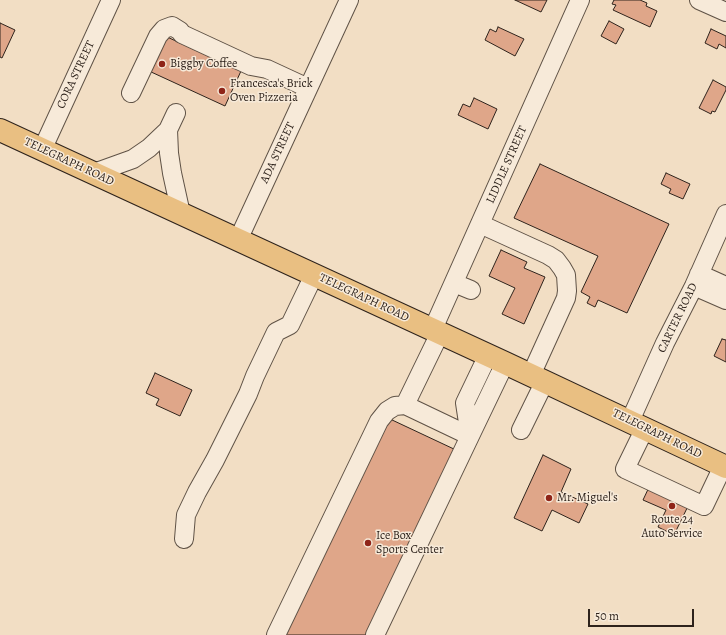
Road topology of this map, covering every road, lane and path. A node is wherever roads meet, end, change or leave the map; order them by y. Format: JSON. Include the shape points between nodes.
{"nodes":[{"id":1,"x":111,"y":0,"type":"edge"},
{"id":2,"x":349,"y":0,"type":"edge"},
{"id":3,"x":580,"y":0,"type":"edge"},
{"id":4,"x":699,"y":0,"type":"edge"},
{"id":5,"x":726,"y":12,"type":"edge"},
{"id":6,"x":308,"y":88,"type":"junction"},
{"id":7,"x":131,"y":94,"type":"dead end"},
{"id":8,"x":176,"y":113,"type":"dead end"},
{"id":9,"x":0,"y":130,"type":"edge"},
{"id":10,"x":168,"y":130,"type":"junction"},
{"id":11,"x":42,"y":150,"type":"junction"},
{"id":12,"x":94,"y":173,"type":"junction"},
{"id":13,"x":181,"y":214,"type":"junction"},
{"id":14,"x":726,"y":214,"type":"edge"},
{"id":15,"x":480,"y":224,"type":"junction"},
{"id":16,"x":238,"y":240,"type":"junction"},
{"id":17,"x":314,"y":275,"type":"junction"},
{"id":18,"x":696,"y":280,"type":"junction"},
{"id":19,"x":454,"y":282,"type":"junction"},
{"id":20,"x":726,"y":286,"type":"edge"},
{"id":21,"x":471,"y":290,"type":"dead end"},
{"id":22,"x":726,"y":300,"type":"edge"},
{"id":23,"x":436,"y":331,"type":"junction"},
{"id":24,"x":496,"y":359,"type":"junction"},
{"id":25,"x":538,"y":378,"type":"junction"},
{"id":26,"x":405,"y":405,"type":"junction"},
{"id":27,"x":638,"y":425,"type":"junction"},
{"id":28,"x":521,"y":430,"type":"dead end"},
{"id":29,"x":470,"y":436,"type":"junction"},
{"id":30,"x":724,"y":467,"type":"edge"},
{"id":31,"x":184,"y":539,"type":"dead end"},
{"id":32,"x":276,"y":635,"type":"edge"},
{"id":33,"x":376,"y":635,"type":"edge"}],
"edges":[{"from":1,"to":11,"type":"street","name":"CORA STREET"},
{"from":2,"to":6,"type":"street","name":"ADA STREET"},
{"from":3,"to":15,"type":"street","name":"LIDDLE STREET"},
{"from":4,"to":5,"type":"street"},
{"from":6,"to":7,"type":"street","via":[[268,69],[251,66],[182,34],[172,26],[164,29],[158,36]]},
{"from":6,"to":16,"type":"street","name":"ADA STREET"},
{"from":8,"to":10,"type":"street"},
{"from":9,"to":11,"type":"main road","name":"TELEGRAPH ROAD"},
{"from":10,"to":12,"type":"street","via":[[133,159]]},
{"from":10,"to":13,"type":"street","via":[[172,173]]},
{"from":11,"to":12,"type":"main road","name":"TELEGRAPH ROAD"},
{"from":12,"to":13,"type":"main road","name":"TELEGRAPH ROAD"},
{"from":13,"to":16,"type":"main road","name":"TELEGRAPH ROAD"},
{"from":14,"to":18,"type":"street","name":"CARTER ROAD"},
{"from":15,"to":19,"type":"street","name":"LIDDLE STREET"},
{"from":15,"to":25,"type":"street","via":[[548,255],[556,260],[566,275],[566,298]]},
{"from":16,"to":17,"type":"main road","name":"TELEGRAPH ROAD"},
{"from":17,"to":23,"type":"main road","name":"TELEGRAPH ROAD"},
{"from":17,"to":31,"type":"street","via":[[290,325],[276,332],[248,394],[197,492],[186,515]]},
{"from":18,"to":20,"type":"street"},
{"from":18,"to":22,"type":"street"},
{"from":18,"to":27,"type":"street","name":"CARTER ROAD","via":[[666,343]]},
{"from":19,"to":21,"type":"street"},
{"from":19,"to":23,"type":"street","name":"LIDDLE STREET"},
{"from":23,"to":24,"type":"main road","name":"TELEGRAPH ROAD"},
{"from":23,"to":26,"type":"street","name":"LIDDLE STREET"},
{"from":24,"to":25,"type":"main road","name":"TELEGRAPH ROAD"},
{"from":24,"to":29,"type":"street","via":[[465,403]]},
{"from":25,"to":27,"type":"main road","name":"TELEGRAPH ROAD"},
{"from":25,"to":28,"type":"street"},
{"from":26,"to":29,"type":"street"},
{"from":26,"to":32,"type":"street","via":[[395,406],[379,421]]},
{"from":27,"to":30,"type":"main road","name":"TELEGRAPH ROAD"},
{"from":27,"to":30,"type":"street","name":"CARTER ROAD","via":[[626,468],[704,506]]},
{"from":29,"to":33,"type":"street"}]}
